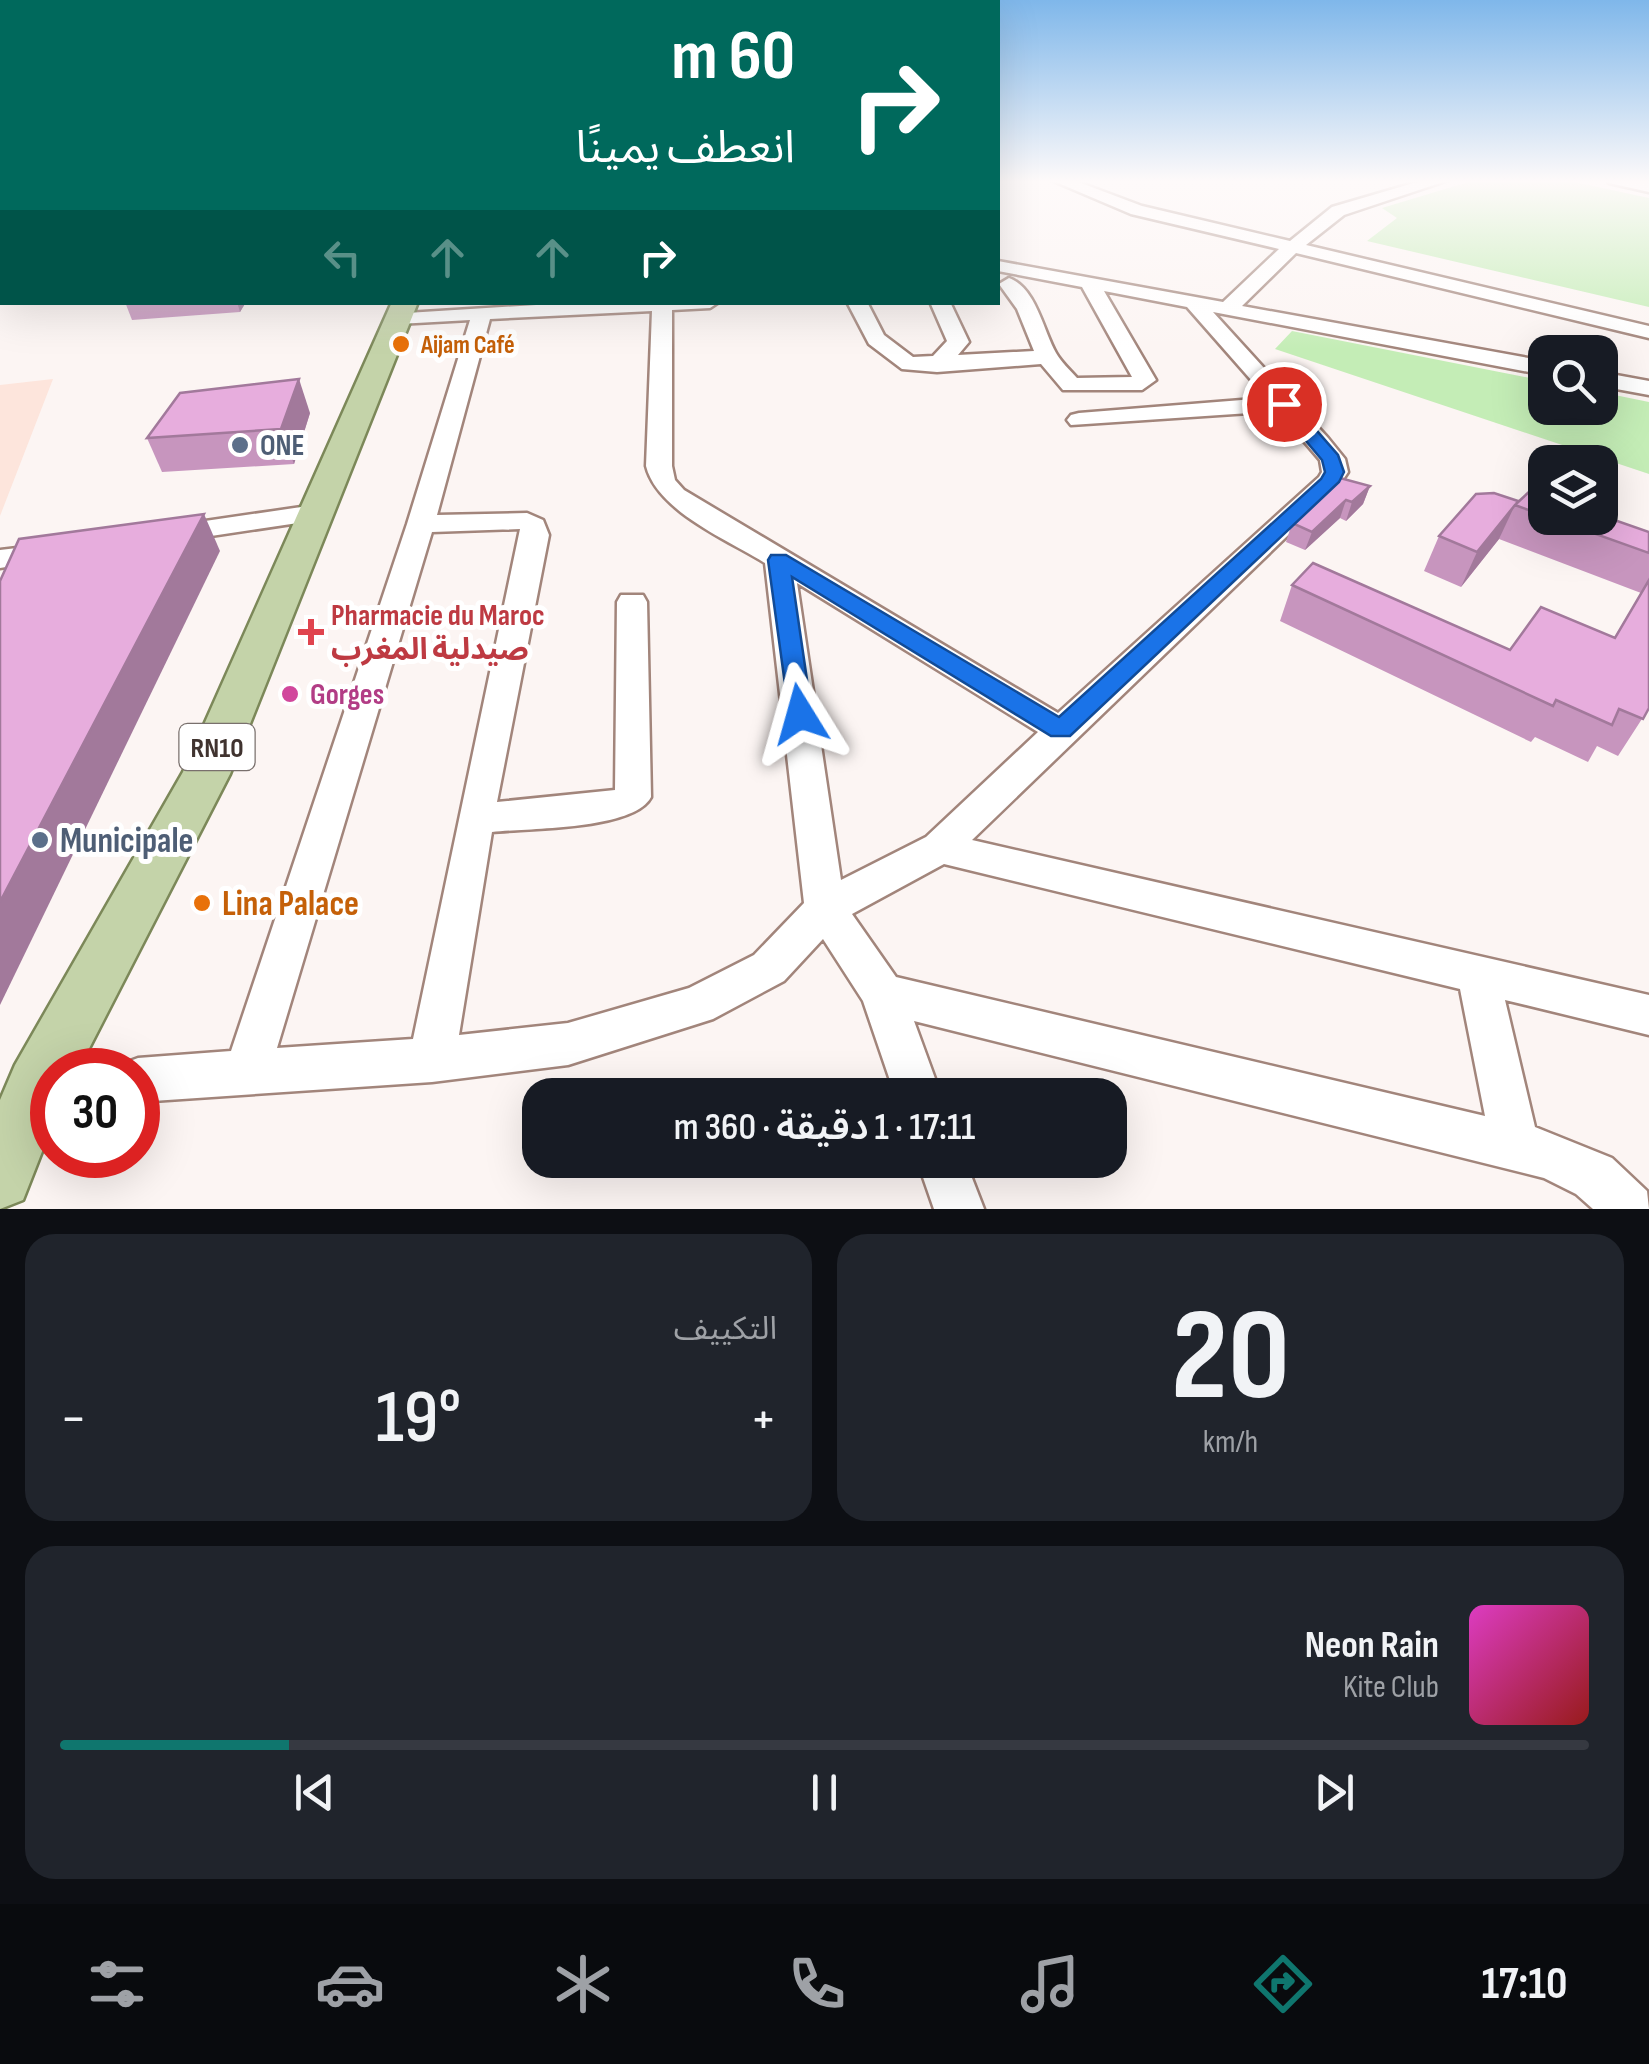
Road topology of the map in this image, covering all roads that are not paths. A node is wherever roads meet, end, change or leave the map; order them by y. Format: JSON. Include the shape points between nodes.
{"nodes":[{"id":1,"x":1266,"y":236,"type":"edge"},
{"id":2,"x":1306,"y":236,"type":"edge"},
{"id":3,"x":1298,"y":243,"type":"junction"},
{"id":4,"x":1001,"y":278,"type":"edge"},
{"id":5,"x":1089,"y":283,"type":"junction"},
{"id":6,"x":1194,"y":302,"type":"junction"},
{"id":7,"x":662,"y":305,"type":"joint"},
{"id":8,"x":858,"y":305,"type":"edge"},
{"id":9,"x":941,"y":305,"type":"edge"},
{"id":10,"x":1228,"y":309,"type":"junction"},
{"id":11,"x":401,"y":310,"type":"edge"},
{"id":12,"x":482,"y":313,"type":"junction"},
{"id":13,"x":1649,"y":318,"type":"edge"},
{"id":14,"x":1649,"y":332,"type":"edge"},
{"id":15,"x":1047,"y":358,"type":"junction"},
{"id":16,"x":938,"y":365,"type":"junction"},
{"id":17,"x":1528,"y":365,"type":"edge"},
{"id":18,"x":1618,"y":382,"type":"edge"},
{"id":19,"x":1649,"y":388,"type":"edge"},
{"id":20,"x":1284,"y":404,"type":"junction"},
{"id":21,"x":1079,"y":420,"type":"dead end"},
{"id":22,"x":315,"y":513,"type":"junction"},
{"id":23,"x":421,"y":524,"type":"junction"},
{"id":24,"x":137,"y":539,"type":"edge"},
{"id":25,"x":78,"y":548,"type":"edge"},
{"id":26,"x":779,"y":560,"type":"junction"},
{"id":27,"x":8,"y":566,"type":"edge"},
{"id":28,"x":632,"y":602,"type":"dead end"},
{"id":29,"x":1060,"y":730,"type":"junction"},
{"id":30,"x":475,"y":819,"type":"junction"},
{"id":31,"x":940,"y":848,"type":"junction"},
{"id":32,"x":826,"y":908,"type":"junction"},
{"id":33,"x":1478,"y":974,"type":"junction"},
{"id":34,"x":882,"y":992,"type":"junction"},
{"id":35,"x":1649,"y":1015,"type":"edge"},
{"id":36,"x":52,"y":1048,"type":"edge"},
{"id":37,"x":432,"y":1060,"type":"junction"},
{"id":38,"x":246,"y":1074,"type":"junction"},
{"id":39,"x":912,"y":1078,"type":"edge"},
{"id":40,"x":160,"y":1079,"type":"edge"},
{"id":41,"x":30,"y":1088,"type":"edge"},
{"id":42,"x":1514,"y":1147,"type":"junction"},
{"id":43,"x":0,"y":1177,"type":"edge"},
{"id":44,"x":948,"y":1178,"type":"edge"},
{"id":45,"x":1614,"y":1206,"type":"edge"},
{"id":46,"x":959,"y":1209,"type":"edge"}],
"edges":[{"from":1,"to":3,"type":"street"},
{"from":2,"to":3,"type":"street"},
{"from":3,"to":10,"type":"street"},
{"from":3,"to":13,"type":"street"},
{"from":3,"to":14,"type":"street"},
{"from":4,"to":5,"type":"street","via":[[1054,276]]},
{"from":4,"to":15,"type":"street","via":[[1027,308]]},
{"from":5,"to":6,"type":"street"},
{"from":5,"to":15,"type":"street","via":[[1145,380],[1071,386]]},
{"from":6,"to":10,"type":"street"},
{"from":6,"to":20,"type":"street"},
{"from":7,"to":12,"type":"street"},
{"from":7,"to":26,"type":"street","via":[[663,482]]},
{"from":8,"to":16,"type":"street","via":[[888,355]]},
{"from":9,"to":16,"type":"street","via":[[958,342]]},
{"from":10,"to":17,"type":"street"},
{"from":11,"to":12,"type":"street"},
{"from":11,"to":22,"type":"main road","number":"RN10"},
{"from":12,"to":23,"type":"street"},
{"from":15,"to":16,"type":"street"},
{"from":18,"to":19,"type":"street"},
{"from":20,"to":21,"type":"street"},
{"from":20,"to":29,"type":"street","via":[[1332,459],[1329,482]]},
{"from":22,"to":24,"type":"street"},
{"from":22,"to":36,"type":"main road","number":"RN10","via":[[206,774]]},
{"from":23,"to":30,"type":"street","via":[[527,521],[535,535]]},
{"from":23,"to":38,"type":"street"},
{"from":25,"to":27,"type":"street"},
{"from":26,"to":29,"type":"street"},
{"from":26,"to":32,"type":"street"},
{"from":28,"to":30,"type":"street","via":[[633,797],[618,805]]},
{"from":29,"to":31,"type":"street"},
{"from":30,"to":37,"type":"street"},
{"from":31,"to":32,"type":"street"},
{"from":31,"to":33,"type":"street"},
{"from":32,"to":34,"type":"street"},
{"from":32,"to":37,"type":"street","via":[[769,968],[698,1005],[568,1044]]},
{"from":33,"to":35,"type":"street"},
{"from":33,"to":42,"type":"street"},
{"from":34,"to":39,"type":"street"},
{"from":34,"to":42,"type":"street"},
{"from":37,"to":38,"type":"street"},
{"from":38,"to":40,"type":"street"},
{"from":41,"to":43,"type":"main road","number":"RN10"},
{"from":42,"to":45,"type":"street","via":[[1594,1176]]},
{"from":44,"to":46,"type":"street"}]}
